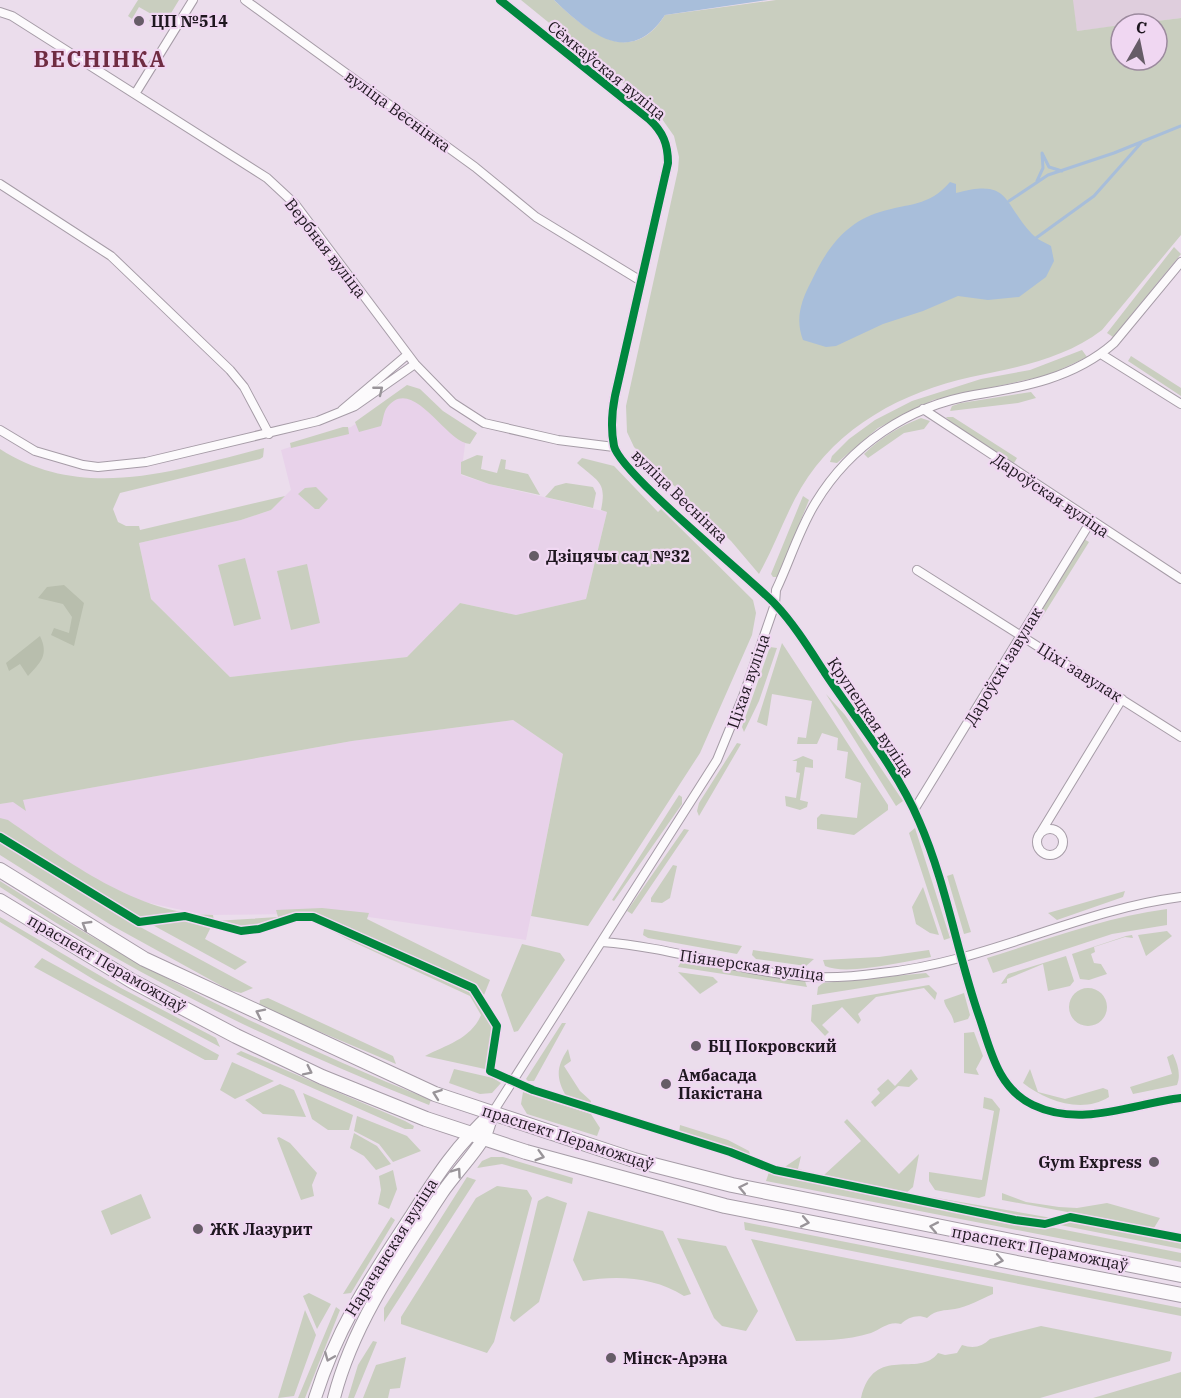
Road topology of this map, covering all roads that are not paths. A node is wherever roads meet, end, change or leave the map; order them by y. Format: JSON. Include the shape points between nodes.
{"nodes":[{"id":1,"x":193,"y":0,"type":"edge"},
{"id":2,"x":245,"y":0,"type":"edge"},
{"id":3,"x":500,"y":0,"type":"edge"},
{"id":4,"x":0,"y":12,"type":"edge"},
{"id":5,"x":135,"y":94,"type":"junction"},
{"id":6,"x":0,"y":184,"type":"edge"},
{"id":7,"x":1181,"y":262,"type":"edge"},
{"id":8,"x":641,"y":281,"type":"junction"},
{"id":9,"x":1101,"y":354,"type":"junction"},
{"id":10,"x":407,"y":355,"type":"junction"},
{"id":11,"x":415,"y":364,"type":"junction"},
{"id":12,"x":1181,"y":404,"type":"edge"},
{"id":13,"x":923,"y":409,"type":"junction"},
{"id":14,"x":342,"y":410,"type":"junction"},
{"id":15,"x":0,"y":430,"type":"edge"},
{"id":16,"x":268,"y":434,"type":"junction"},
{"id":17,"x":614,"y":447,"type":"junction"},
{"id":18,"x":1091,"y":521,"type":"junction"},
{"id":19,"x":917,"y":570,"type":"dead end"},
{"id":20,"x":1181,"y":579,"type":"edge"},
{"id":21,"x":775,"y":604,"type":"junction"},
{"id":22,"x":1021,"y":635,"type":"junction"},
{"id":23,"x":1122,"y":699,"type":"junction"},
{"id":24,"x":1181,"y":737,"type":"edge"},
{"id":25,"x":914,"y":810,"type":"junction"},
{"id":26,"x":1038,"y":837,"type":"dead end"},
{"id":27,"x":0,"y":870,"type":"edge"},
{"id":28,"x":1181,"y":897,"type":"edge"},
{"id":29,"x":0,"y":901,"type":"edge"},
{"id":30,"x":602,"y":942,"type":"junction"},
{"id":31,"x":961,"y":957,"type":"junction"},
{"id":32,"x":1181,"y":1098,"type":"edge"},
{"id":33,"x":493,"y":1112,"type":"junction"},
{"id":34,"x":470,"y":1133,"type":"junction"},
{"id":35,"x":484,"y":1138,"type":"junction"},
{"id":36,"x":1181,"y":1275,"type":"edge"},
{"id":37,"x":1181,"y":1295,"type":"edge"},
{"id":38,"x":315,"y":1398,"type":"edge"},
{"id":39,"x":334,"y":1398,"type":"edge"}],
"edges":[{"from":1,"to":5,"type":"street"},
{"from":2,"to":8,"type":"street","name":"вуліца Веснінка","via":[[475,167],[536,217]]},
{"from":3,"to":8,"type":"street","name":"Сёмкаўская вуліца","via":[[649,119],[663,135],[668,163]]},
{"from":4,"to":5,"type":"street","name":"Вербная вуліца"},
{"from":5,"to":10,"type":"street","name":"Вербная вуліца","via":[[267,178],[295,204]]},
{"from":6,"to":16,"type":"street","via":[[128,270],[230,370],[244,387]]},
{"from":7,"to":9,"type":"street","name":"Ціхая вуліца"},
{"from":8,"to":17,"type":"street","name":"вуліца Веснінка","via":[[614,403]]},
{"from":9,"to":12,"type":"street"},
{"from":9,"to":13,"type":"street","name":"Ціхая вуліца","via":[[1032,385],[956,398]]},
{"from":10,"to":11,"type":"street","name":"Вербная вуліца"},
{"from":10,"to":14,"type":"street"},
{"from":14,"to":11,"type":"street","one_way":true,"via":[[370,397]]},
{"from":11,"to":17,"type":"street","name":"Вербная вуліца","via":[[453,403],[484,423],[558,440]]},
{"from":13,"to":18,"type":"street","name":"Дароўская вуліца"},
{"from":13,"to":21,"type":"street","name":"Ціхая вуліца","via":[[879,434],[839,468],[807,519],[776,590]]},
{"from":14,"to":16,"type":"street","via":[[318,421]]},
{"from":15,"to":16,"type":"street","via":[[53,459],[98,467],[146,462]]},
{"from":17,"to":21,"type":"street","name":"вуліца Веснінка","via":[[658,496]]},
{"from":18,"to":20,"type":"street","name":"Дароўская вуліца"},
{"from":18,"to":22,"type":"street","name":"Дароўскі завулак"},
{"from":19,"to":22,"type":"street","name":"Ціхі завулак"},
{"from":21,"to":25,"type":"street","name":"Крупецкая вуліца","via":[[824,670]]},
{"from":21,"to":30,"type":"street","name":"Ціхая вуліца","via":[[717,760]]},
{"from":22,"to":23,"type":"street","name":"Ціхі завулак"},
{"from":22,"to":25,"type":"street","name":"Дароўскі завулак"},
{"from":23,"to":24,"type":"street","name":"Ціхі завулак"},
{"from":23,"to":26,"type":"street"},
{"from":25,"to":31,"type":"street","name":"Крупецкая вуліца","via":[[939,877]]},
{"from":33,"to":27,"type":"main road","name":"праспект Пераможцаў","one_way":true,"via":[[435,1094],[144,959]]},
{"from":28,"to":31,"type":"street","name":"Піянерская вуліца","via":[[1136,905]]},
{"from":29,"to":34,"type":"main road","name":"праспект Пераможцаў","one_way":true,"via":[[132,981],[236,1036],[322,1077]]},
{"from":30,"to":31,"type":"street","name":"Піянерская вуліца","via":[[634,944],[813,977],[884,973]]},
{"from":30,"to":33,"type":"street","name":"Ціхая вуліца"},
{"from":31,"to":32,"type":"street","name":"Крупецкая вуліца","via":[[992,1058],[1010,1087],[1032,1105],[1069,1115],[1089,1115]]},
{"from":33,"to":34,"type":"main road","name":"Нарачанская вуліца"},
{"from":33,"to":35,"type":"main road","name":"Нарачанская вуліца"},
{"from":36,"to":33,"type":"main road","name":"праспект Пераможцаў","one_way":true,"via":[[732,1185],[634,1160]]},
{"from":34,"to":35,"type":"main road","name":"праспект Пераможцаў"},
{"from":34,"to":38,"type":"main road","name":"Нарачанская вуліца","one_way":true,"via":[[444,1162],[352,1306]]},
{"from":35,"to":37,"type":"main road","name":"праспект Пераможцаў","one_way":true,"via":[[725,1206]]},
{"from":39,"to":35,"type":"main road","name":"Нарачанская вуліца","one_way":true,"via":[[362,1323],[444,1190]]}]}
